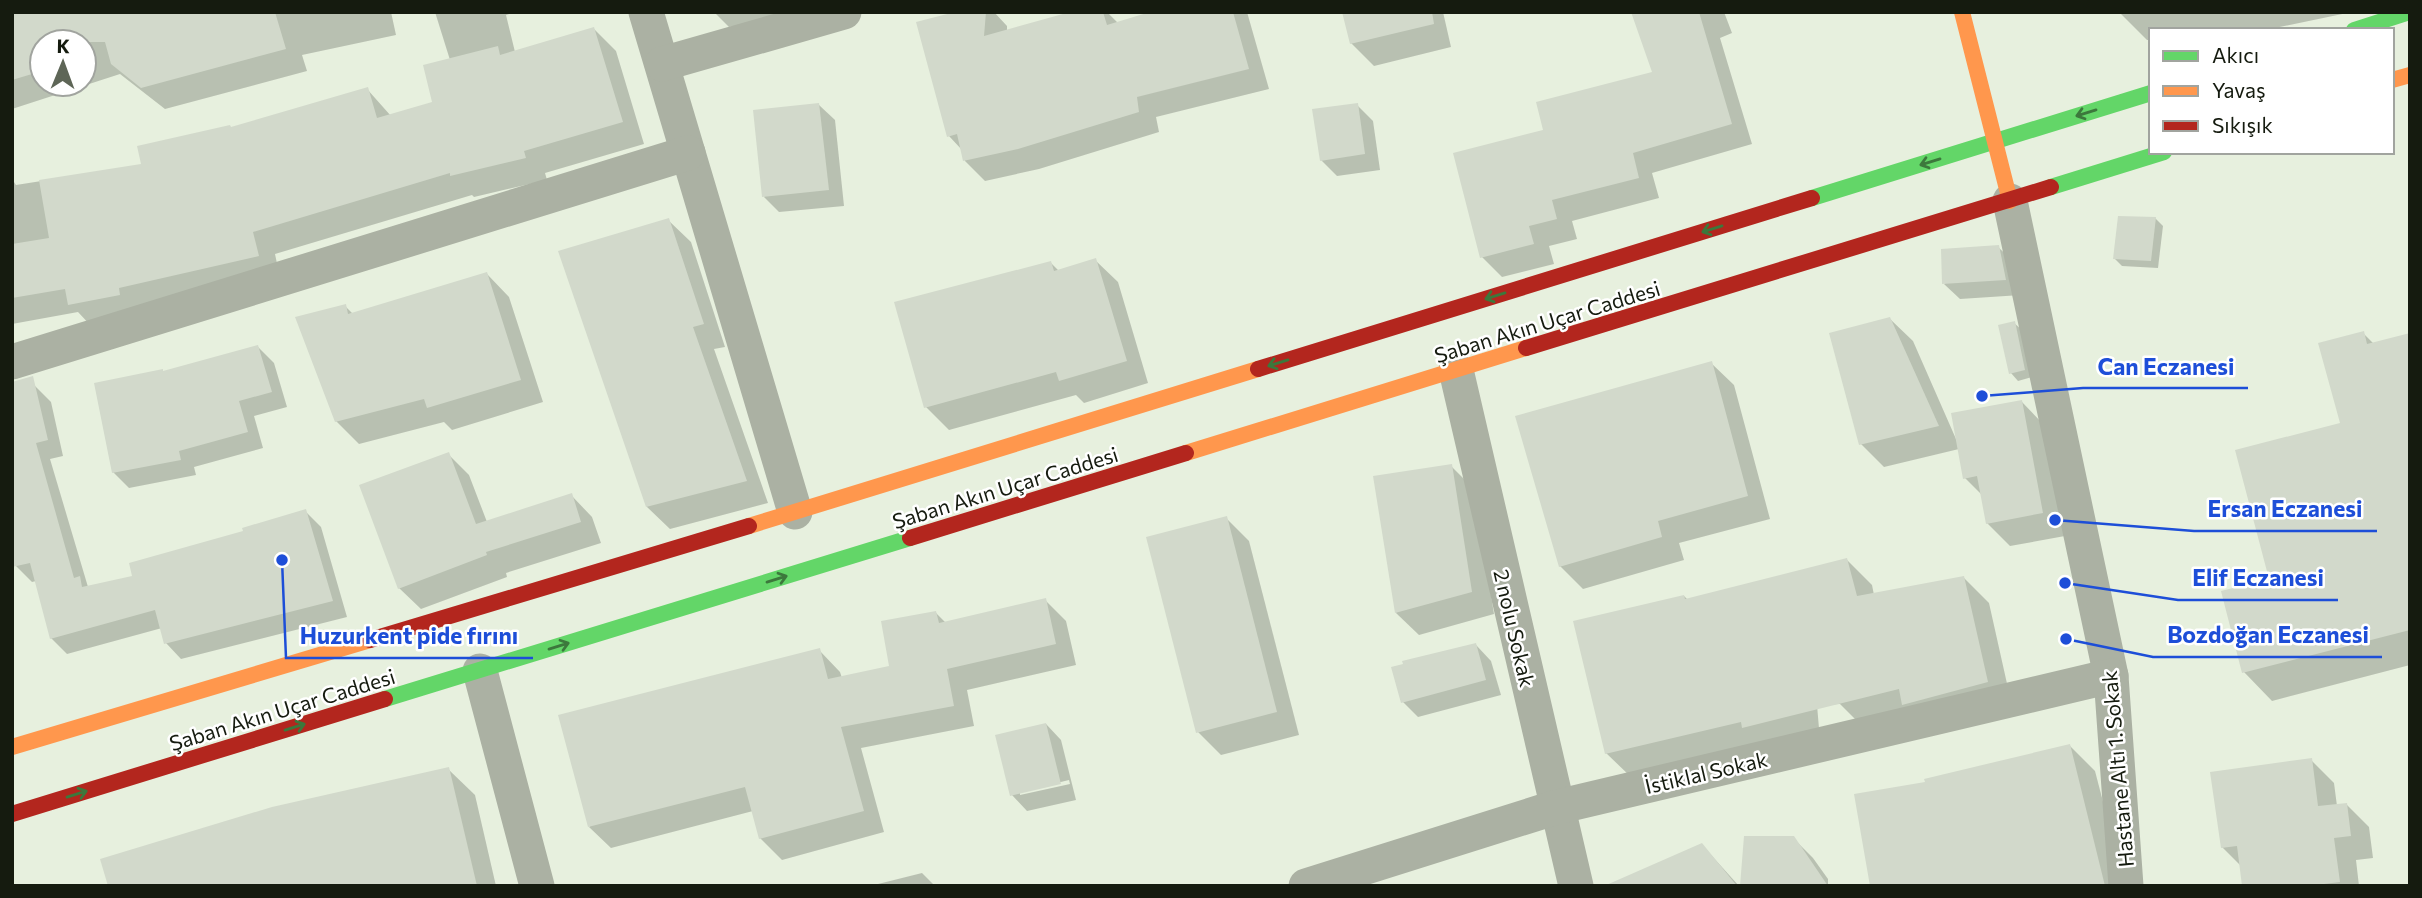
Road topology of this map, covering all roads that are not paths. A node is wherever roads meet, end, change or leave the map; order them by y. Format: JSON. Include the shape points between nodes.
{"nodes":[{"id":1,"x":646,"y":12,"type":"edge"},
{"id":2,"x":844,"y":12,"type":"edge"},
{"id":3,"x":1962,"y":12,"type":"edge"},
{"id":4,"x":2410,"y":12,"type":"edge"},
{"id":5,"x":2360,"y":28,"type":"edge"},
{"id":6,"x":662,"y":64,"type":"junction"},
{"id":7,"x":2149,"y":94,"type":"edge"},
{"id":8,"x":1995,"y":142,"type":"junction"},
{"id":9,"x":688,"y":153,"type":"junction"},
{"id":10,"x":2158,"y":154,"type":"edge"},
{"id":11,"x":2010,"y":201,"type":"junction"},
{"id":12,"x":12,"y":362,"type":"edge"},
{"id":13,"x":1456,"y":370,"type":"junction"},
{"id":14,"x":795,"y":512,"type":"junction"},
{"id":15,"x":480,"y":670,"type":"junction"},
{"id":16,"x":2111,"y":676,"type":"junction"},
{"id":17,"x":12,"y":747,"type":"edge"},
{"id":18,"x":1557,"y":807,"type":"junction"},
{"id":19,"x":12,"y":814,"type":"edge"},
{"id":20,"x":537,"y":886,"type":"edge"},
{"id":21,"x":1306,"y":886,"type":"edge"},
{"id":22,"x":1576,"y":886,"type":"edge"},
{"id":23,"x":2126,"y":886,"type":"edge"}],
"edges":[{"from":1,"to":6,"type":"street"},
{"from":2,"to":6,"type":"street"},
{"from":3,"to":8,"type":"main road"},
{"from":4,"to":5,"type":"main road"},
{"from":6,"to":9,"type":"street"},
{"from":7,"to":8,"type":"main road","name":"Şaban Akın Uçar Caddesi","one_way":true},
{"from":8,"to":11,"type":"main road"},
{"from":8,"to":14,"type":"main road","name":"Şaban Akın Uçar Caddesi","one_way":true},
{"from":9,"to":12,"type":"street"},
{"from":9,"to":14,"type":"street"},
{"from":10,"to":11,"type":"main road","name":"Şaban Akın Uçar Caddesi"},
{"from":11,"to":13,"type":"main road","name":"Şaban Akın Uçar Caddesi"},
{"from":11,"to":16,"type":"street","name":"Hastane Altı 1. Sokak"},
{"from":15,"to":13,"type":"main road","name":"Şaban Akın Uçar Caddesi","one_way":true},
{"from":13,"to":18,"type":"street","name":"2 nolu Sokak"},
{"from":14,"to":17,"type":"main road","name":"Şaban Akın Uçar Caddesi"},
{"from":19,"to":15,"type":"main road","name":"Şaban Akın Uçar Caddesi","one_way":true},
{"from":15,"to":20,"type":"street"},
{"from":16,"to":18,"type":"street","name":"İstiklal Sokak"},
{"from":16,"to":23,"type":"street","name":"Hastane Altı 1. Sokak"},
{"from":18,"to":21,"type":"street","name":"İstiklal Sokak"},
{"from":18,"to":22,"type":"street","name":"2 nolu Sokak"}]}
